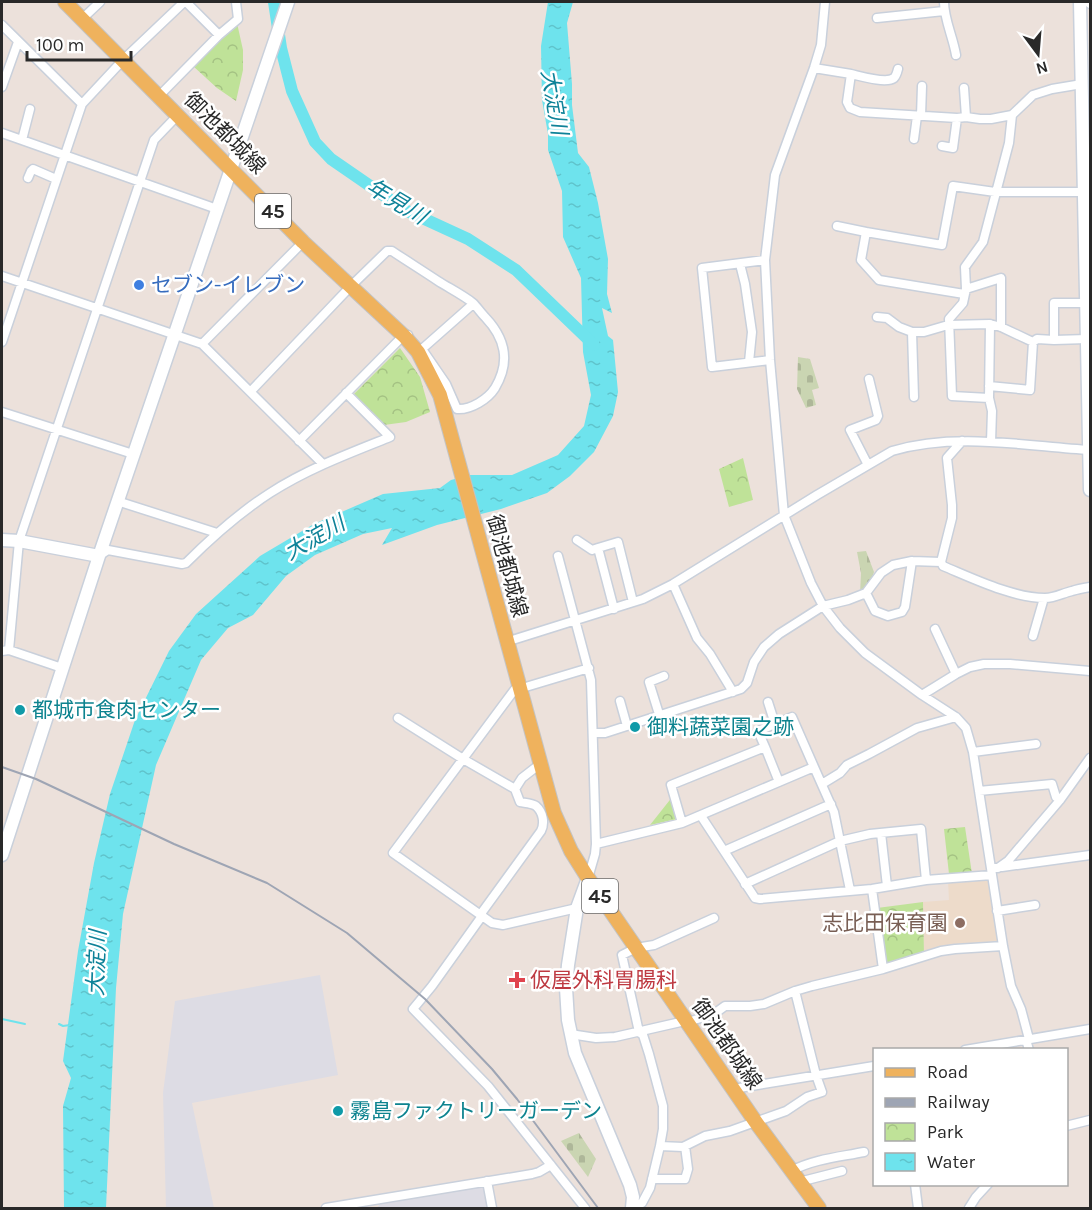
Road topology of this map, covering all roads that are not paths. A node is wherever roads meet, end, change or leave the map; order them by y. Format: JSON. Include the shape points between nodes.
{"nodes":[{"id":1,"x":65,"y":2,"type":"edge"},
{"id":2,"x":100,"y":2,"type":"edge"},
{"id":3,"x":185,"y":2,"type":"edge"},
{"id":4,"x":236,"y":2,"type":"edge"},
{"id":5,"x":288,"y":2,"type":"edge"},
{"id":6,"x":825,"y":2,"type":"edge"},
{"id":7,"x":1080,"y":2,"type":"edge"},
{"id":8,"x":944,"y":6,"type":"edge"},
{"id":9,"x":877,"y":18,"type":"dead end"},
{"id":10,"x":82,"y":19,"type":"junction"},
{"id":11,"x":2,"y":25,"type":"edge"},
{"id":12,"x":219,"y":35,"type":"junction"},
{"id":13,"x":18,"y":42,"type":"junction"},
{"id":14,"x":956,"y":55,"type":"dead end"},
{"id":15,"x":123,"y":60,"type":"junction"},
{"id":16,"x":814,"y":68,"type":"junction"},
{"id":17,"x":898,"y":69,"type":"dead end"},
{"id":18,"x":851,"y":74,"type":"junction"},
{"id":19,"x":1082,"y":84,"type":"junction"},
{"id":20,"x":922,"y":86,"type":"dead end"},
{"id":21,"x":2,"y":87,"type":"edge"},
{"id":22,"x":964,"y":88,"type":"dead end"},
{"id":23,"x":159,"y":96,"type":"junction"},
{"id":24,"x":82,"y":104,"type":"junction"},
{"id":25,"x":30,"y":109,"type":"dead end"},
{"id":26,"x":1087,"y":111,"type":"edge"},
{"id":27,"x":178,"y":115,"type":"junction"},
{"id":28,"x":1012,"y":115,"type":"junction"},
{"id":29,"x":919,"y":116,"type":"junction"},
{"id":30,"x":962,"y":118,"type":"junction"},
{"id":31,"x":2,"y":133,"type":"edge"},
{"id":32,"x":22,"y":140,"type":"junction"},
{"id":33,"x":914,"y":140,"type":"dead end"},
{"id":34,"x":942,"y":146,"type":"dead end"},
{"id":35,"x":64,"y":155,"type":"junction"},
{"id":36,"x":232,"y":169,"type":"junction"},
{"id":37,"x":28,"y":178,"type":"dead end"},
{"id":38,"x":56,"y":179,"type":"junction"},
{"id":39,"x":140,"y":181,"type":"junction"},
{"id":40,"x":1086,"y":186,"type":"edge"},
{"id":41,"x":995,"y":192,"type":"junction"},
{"id":42,"x":217,"y":209,"type":"junction"},
{"id":43,"x":837,"y":226,"type":"dead end"},
{"id":44,"x":866,"y":231,"type":"junction"},
{"id":45,"x":303,"y":242,"type":"junction"},
{"id":46,"x":765,"y":260,"type":"junction"},
{"id":47,"x":740,"y":264,"type":"junction"},
{"id":48,"x":1088,"y":271,"type":"edge"},
{"id":49,"x":2,"y":276,"type":"edge"},
{"id":50,"x":22,"y":283,"type":"junction"},
{"id":51,"x":351,"y":286,"type":"junction"},
{"id":52,"x":965,"y":291,"type":"junction"},
{"id":53,"x":1086,"y":303,"type":"junction"},
{"id":54,"x":473,"y":304,"type":"junction"},
{"id":55,"x":97,"y":309,"type":"junction"},
{"id":56,"x":877,"y":317,"type":"dead end"},
{"id":57,"x":990,"y":324,"type":"junction"},
{"id":58,"x":948,"y":325,"type":"junction"},
{"id":59,"x":1001,"y":327,"type":"junction"},
{"id":60,"x":912,"y":332,"type":"junction"},
{"id":61,"x":175,"y":334,"type":"junction"},
{"id":62,"x":404,"y":335,"type":"junction"},
{"id":63,"x":1087,"y":339,"type":"junction"},
{"id":64,"x":1054,"y":340,"type":"junction"},
{"id":65,"x":2,"y":342,"type":"edge"},
{"id":66,"x":1033,"y":342,"type":"junction"},
{"id":67,"x":202,"y":344,"type":"junction"},
{"id":68,"x":423,"y":349,"type":"junction"},
{"id":69,"x":770,"y":360,"type":"junction"},
{"id":70,"x":1089,"y":360,"type":"edge"},
{"id":71,"x":749,"y":362,"type":"junction"},
{"id":72,"x":870,"y":379,"type":"dead end"},
{"id":73,"x":989,"y":386,"type":"junction"},
{"id":74,"x":250,"y":391,"type":"junction"},
{"id":75,"x":346,"y":393,"type":"junction"},
{"id":76,"x":914,"y":397,"type":"dead end"},
{"id":77,"x":989,"y":398,"type":"junction"},
{"id":78,"x":2,"y":412,"type":"edge"},
{"id":79,"x":56,"y":430,"type":"junction"},
{"id":80,"x":299,"y":441,"type":"junction"},
{"id":81,"x":962,"y":441,"type":"junction"},
{"id":82,"x":991,"y":442,"type":"junction"},
{"id":83,"x":1090,"y":450,"type":"edge"},
{"id":84,"x":133,"y":454,"type":"junction"},
{"id":85,"x":322,"y":464,"type":"junction"},
{"id":86,"x":868,"y":465,"type":"junction"},
{"id":87,"x":1090,"y":490,"type":"edge"},
{"id":88,"x":117,"y":501,"type":"junction"},
{"id":89,"x":784,"y":515,"type":"junction"},
{"id":90,"x":217,"y":532,"type":"junction"},
{"id":91,"x":2,"y":540,"type":"edge"},
{"id":92,"x":577,"y":540,"type":"dead end"},
{"id":93,"x":19,"y":541,"type":"junction"},
{"id":94,"x":598,"y":548,"type":"junction"},
{"id":95,"x":99,"y":556,"type":"junction"},
{"id":96,"x":558,"y":556,"type":"dead end"},
{"id":97,"x":912,"y":561,"type":"junction"},
{"id":98,"x":941,"y":562,"type":"junction"},
{"id":99,"x":673,"y":584,"type":"junction"},
{"id":100,"x":1090,"y":587,"type":"edge"},
{"id":101,"x":866,"y":593,"type":"junction"},
{"id":102,"x":1044,"y":598,"type":"junction"},
{"id":103,"x":633,"y":602,"type":"junction"},
{"id":104,"x":824,"y":606,"type":"junction"},
{"id":105,"x":614,"y":609,"type":"junction"},
{"id":106,"x":575,"y":620,"type":"junction"},
{"id":107,"x":936,"y":629,"type":"dead end"},
{"id":108,"x":1033,"y":636,"type":"dead end"},
{"id":109,"x":506,"y":642,"type":"junction"},
{"id":110,"x":5,"y":650,"type":"edge"},
{"id":111,"x":63,"y":668,"type":"junction"},
{"id":112,"x":589,"y":668,"type":"junction"},
{"id":113,"x":1090,"y":671,"type":"edge"},
{"id":114,"x":956,"y":674,"type":"junction"},
{"id":115,"x":664,"y":676,"type":"dead end"},
{"id":116,"x":519,"y":687,"type":"junction"},
{"id":117,"x":733,"y":692,"type":"junction"},
{"id":118,"x":922,"y":695,"type":"junction"},
{"id":119,"x":620,"y":701,"type":"dead end"},
{"id":120,"x":768,"y":702,"type":"dead end"},
{"id":121,"x":659,"y":714,"type":"junction"},
{"id":122,"x":956,"y":717,"type":"junction"},
{"id":123,"x":399,"y":718,"type":"dead end"},
{"id":124,"x":775,"y":724,"type":"junction"},
{"id":125,"x":627,"y":726,"type":"junction"},
{"id":126,"x":593,"y":733,"type":"junction"},
{"id":127,"x":1036,"y":744,"type":"dead end"},
{"id":128,"x":765,"y":747,"type":"junction"},
{"id":129,"x":973,"y":752,"type":"junction"},
{"id":130,"x":1090,"y":758,"type":"edge"},
{"id":131,"x":463,"y":759,"type":"junction"},
{"id":132,"x":540,"y":764,"type":"junction"},
{"id":133,"x":814,"y":767,"type":"junction"},
{"id":134,"x":779,"y":782,"type":"junction"},
{"id":135,"x":822,"y":784,"type":"junction"},
{"id":136,"x":515,"y":789,"type":"junction"},
{"id":137,"x":979,"y":790,"type":"junction"},
{"id":138,"x":1059,"y":800,"type":"junction"},
{"id":139,"x":831,"y":804,"type":"junction"},
{"id":140,"x":701,"y":816,"type":"junction"},
{"id":141,"x":682,"y":823,"type":"junction"},
{"id":142,"x":881,"y":832,"type":"junction"},
{"id":143,"x":840,"y":841,"type":"junction"},
{"id":144,"x":596,"y":844,"type":"junction"},
{"id":145,"x":724,"y":851,"type":"junction"},
{"id":146,"x":2,"y":855,"type":"edge"},
{"id":147,"x":1090,"y":855,"type":"edge"},
{"id":148,"x":993,"y":870,"type":"junction"},
{"id":149,"x":588,"y":878,"type":"junction"},
{"id":150,"x":926,"y":880,"type":"junction"},
{"id":151,"x":745,"y":884,"type":"junction"},
{"id":152,"x":887,"y":886,"type":"junction"},
{"id":153,"x":872,"y":889,"type":"junction"},
{"id":154,"x":850,"y":890,"type":"junction"},
{"id":155,"x":1035,"y":905,"type":"dead end"},
{"id":156,"x":577,"y":908,"type":"junction"},
{"id":157,"x":998,"y":910,"type":"junction"},
{"id":158,"x":481,"y":916,"type":"junction"},
{"id":159,"x":714,"y":918,"type":"dead end"},
{"id":160,"x":1003,"y":946,"type":"junction"},
{"id":161,"x":636,"y":948,"type":"junction"},
{"id":162,"x":883,"y":969,"type":"junction"},
{"id":163,"x":795,"y":991,"type":"junction"},
{"id":164,"x":685,"y":1021,"type":"junction"},
{"id":165,"x":1090,"y":1029,"type":"edge"},
{"id":166,"x":639,"y":1032,"type":"junction"},
{"id":167,"x":570,"y":1034,"type":"junction"},
{"id":168,"x":1029,"y":1038,"type":"junction"},
{"id":169,"x":976,"y":1048,"type":"edge"},
{"id":170,"x":1028,"y":1048,"type":"edge"},
{"id":171,"x":873,"y":1066,"type":"edge"},
{"id":172,"x":816,"y":1075,"type":"junction"},
{"id":173,"x":733,"y":1089,"type":"junction"},
{"id":174,"x":1090,"y":1120,"type":"edge"},
{"id":175,"x":755,"y":1121,"type":"junction"},
{"id":176,"x":1068,"y":1126,"type":"edge"},
{"id":177,"x":660,"y":1146,"type":"junction"},
{"id":178,"x":685,"y":1146,"type":"junction"},
{"id":179,"x":864,"y":1152,"type":"dead end"},
{"id":180,"x":551,"y":1165,"type":"junction"},
{"id":181,"x":842,"y":1171,"type":"dead end"},
{"id":182,"x":795,"y":1177,"type":"junction"},
{"id":183,"x":652,"y":1179,"type":"junction"},
{"id":184,"x":488,"y":1181,"type":"junction"},
{"id":185,"x":915,"y":1186,"type":"edge"},
{"id":186,"x":987,"y":1186,"type":"edge"},
{"id":187,"x":366,"y":1205,"type":"edge"},
{"id":188,"x":632,"y":1208,"type":"edge"},
{"id":189,"x":326,"y":1209,"type":"edge"},
{"id":190,"x":492,"y":1209,"type":"edge"},
{"id":191,"x":585,"y":1209,"type":"edge"},
{"id":192,"x":819,"y":1209,"type":"edge"},
{"id":193,"x":918,"y":1209,"type":"edge"},
{"id":194,"x":969,"y":1209,"type":"edge"}],
"edges":[{"from":1,"to":10,"type":"main road","name":"御池都城線","number":"45"},
{"from":2,"to":10,"type":"street"},
{"from":3,"to":12,"type":"street"},
{"from":3,"to":15,"type":"street"},
{"from":4,"to":12,"type":"street","via":[[238,19]]},
{"from":5,"to":36,"type":"street"},
{"from":6,"to":16,"type":"street","via":[[821,45]]},
{"from":7,"to":19,"type":"street"},
{"from":8,"to":9,"type":"street"},
{"from":8,"to":14,"type":"street"},
{"from":10,"to":15,"type":"main road","name":"御池都城線","number":"45"},
{"from":11,"to":13,"type":"street"},
{"from":12,"to":23,"type":"street"},
{"from":13,"to":21,"type":"street"},
{"from":13,"to":24,"type":"street"},
{"from":15,"to":23,"type":"main road","name":"御池都城線","number":"45"},
{"from":15,"to":24,"type":"street"},
{"from":16,"to":18,"type":"street"},
{"from":16,"to":46,"type":"street","via":[[775,175]]},
{"from":17,"to":18,"type":"street","via":[[896,76],[884,80]]},
{"from":18,"to":29,"type":"street","via":[[847,102],[850,108]]},
{"from":19,"to":26,"type":"street"},
{"from":19,"to":28,"type":"street","via":[[1033,95]]},
{"from":20,"to":29,"type":"street"},
{"from":22,"to":30,"type":"street"},
{"from":23,"to":27,"type":"main road","name":"御池都城線","number":"45"},
{"from":24,"to":35,"type":"street"},
{"from":25,"to":32,"type":"street"},
{"from":26,"to":40,"type":"street"},
{"from":27,"to":36,"type":"main road","name":"御池都城線","number":"45"},
{"from":27,"to":39,"type":"street","via":[[154,140]]},
{"from":28,"to":30,"type":"street"},
{"from":28,"to":41,"type":"street","via":[[1009,143]]},
{"from":29,"to":30,"type":"street"},
{"from":29,"to":33,"type":"street"},
{"from":30,"to":34,"type":"street","via":[[953,148]]},
{"from":31,"to":32,"type":"street"},
{"from":32,"to":35,"type":"street"},
{"from":35,"to":38,"type":"street"},
{"from":35,"to":39,"type":"street"},
{"from":36,"to":42,"type":"street"},
{"from":36,"to":45,"type":"main road","name":"御池都城線","number":"45"},
{"from":37,"to":38,"type":"street","via":[[33,169]]},
{"from":38,"to":50,"type":"street"},
{"from":39,"to":42,"type":"street"},
{"from":39,"to":55,"type":"street"},
{"from":40,"to":41,"type":"street"},
{"from":40,"to":48,"type":"street"},
{"from":41,"to":44,"type":"street","via":[[953,186],[942,244]]},
{"from":41,"to":52,"type":"street","via":[[983,242],[965,267]]},
{"from":42,"to":61,"type":"street"},
{"from":43,"to":44,"type":"street"},
{"from":44,"to":52,"type":"street","via":[[861,260],[879,280]]},
{"from":45,"to":51,"type":"main road","name":"御池都城線","number":"45"},
{"from":45,"to":67,"type":"street"},
{"from":46,"to":47,"type":"street"},
{"from":46,"to":69,"type":"street"},
{"from":47,"to":71,"type":"street","via":[[752,332]]},
{"from":47,"to":71,"type":"street","via":[[702,268],[703,279],[712,367]]},
{"from":48,"to":53,"type":"street"},
{"from":49,"to":50,"type":"street"},
{"from":50,"to":55,"type":"street"},
{"from":50,"to":65,"type":"street"},
{"from":51,"to":54,"type":"street","via":[[387,251],[392,251]]},
{"from":51,"to":62,"type":"main road","name":"御池都城線","number":"45"},
{"from":51,"to":74,"type":"street"},
{"from":52,"to":58,"type":"street","via":[[963,303],[948,319]]},
{"from":52,"to":59,"type":"street","via":[[1001,278]]},
{"from":53,"to":63,"type":"street"},
{"from":53,"to":64,"type":"street","via":[[1054,303]]},
{"from":54,"to":68,"type":"street"},
{"from":54,"to":68,"type":"street","via":[[496,329],[505,360],[495,389],[484,400],[457,409]]},
{"from":55,"to":61,"type":"street"},
{"from":55,"to":79,"type":"street"},
{"from":56,"to":60,"type":"street"},
{"from":57,"to":58,"type":"street"},
{"from":57,"to":59,"type":"street"},
{"from":57,"to":73,"type":"street"},
{"from":58,"to":60,"type":"street"},
{"from":58,"to":77,"type":"street","via":[[952,396]]},
{"from":59,"to":66,"type":"street"},
{"from":60,"to":76,"type":"street"},
{"from":61,"to":67,"type":"street"},
{"from":61,"to":84,"type":"street"},
{"from":62,"to":68,"type":"street","via":[[411,335]]},
{"from":62,"to":75,"type":"street"},
{"from":62,"to":109,"type":"main road","name":"御池都城線","number":"45","via":[[440,395]]},
{"from":63,"to":64,"type":"street"},
{"from":63,"to":70,"type":"street"},
{"from":64,"to":66,"type":"street"},
{"from":66,"to":73,"type":"street","via":[[1030,390]]},
{"from":67,"to":74,"type":"street"},
{"from":69,"to":71,"type":"street"},
{"from":69,"to":89,"type":"street"},
{"from":70,"to":83,"type":"street"},
{"from":72,"to":86,"type":"street","via":[[878,416],[850,430]]},
{"from":73,"to":77,"type":"street"},
{"from":74,"to":80,"type":"street"},
{"from":75,"to":80,"type":"street"},
{"from":75,"to":85,"type":"street","via":[[390,437]]},
{"from":77,"to":82,"type":"street"},
{"from":78,"to":79,"type":"street"},
{"from":79,"to":84,"type":"street"},
{"from":79,"to":93,"type":"street"},
{"from":80,"to":85,"type":"street"},
{"from":81,"to":82,"type":"street"},
{"from":81,"to":86,"type":"street","via":[[905,447]]},
{"from":81,"to":98,"type":"street","via":[[947,458],[952,511]]},
{"from":82,"to":83,"type":"street"},
{"from":83,"to":87,"type":"street"},
{"from":84,"to":88,"type":"street"},
{"from":85,"to":90,"type":"street","via":[[270,493]]},
{"from":86,"to":89,"type":"street"},
{"from":88,"to":90,"type":"street"},
{"from":88,"to":95,"type":"street"},
{"from":89,"to":99,"type":"street"},
{"from":89,"to":104,"type":"street"},
{"from":90,"to":95,"type":"street","via":[[182,564],[108,550]]},
{"from":91,"to":93,"type":"street"},
{"from":92,"to":94,"type":"street","via":[[592,550]]},
{"from":93,"to":95,"type":"street"},
{"from":93,"to":110,"type":"street"},
{"from":94,"to":103,"type":"street","via":[[618,542]]},
{"from":94,"to":105,"type":"street"},
{"from":95,"to":111,"type":"street"},
{"from":96,"to":106,"type":"street"},
{"from":97,"to":98,"type":"street"},
{"from":97,"to":101,"type":"street","via":[[881,573]]},
{"from":97,"to":101,"type":"street","via":[[902,612],[888,616],[875,611]]},
{"from":98,"to":102,"type":"street","via":[[1004,590]]},
{"from":99,"to":103,"type":"street"},
{"from":99,"to":117,"type":"street","via":[[697,638]]},
{"from":100,"to":102,"type":"street"},
{"from":101,"to":104,"type":"street"},
{"from":102,"to":108,"type":"street"},
{"from":103,"to":105,"type":"street"},
{"from":104,"to":117,"type":"street","via":[[764,647],[747,683]]},
{"from":104,"to":118,"type":"street","via":[[865,653]]},
{"from":105,"to":106,"type":"street"},
{"from":106,"to":109,"type":"street"},
{"from":106,"to":112,"type":"street"},
{"from":107,"to":114,"type":"street"},
{"from":109,"to":116,"type":"main road","name":"御池都城線","number":"45"},
{"from":110,"to":111,"type":"street"},
{"from":111,"to":146,"type":"street"},
{"from":112,"to":116,"type":"street"},
{"from":112,"to":126,"type":"street"},
{"from":113,"to":114,"type":"street","via":[[984,664]]},
{"from":114,"to":118,"type":"street"},
{"from":115,"to":121,"type":"street","via":[[649,682]]},
{"from":116,"to":131,"type":"street"},
{"from":116,"to":132,"type":"main road","name":"御池都城線","number":"45"},
{"from":117,"to":121,"type":"street"},
{"from":118,"to":122,"type":"street"},
{"from":119,"to":125,"type":"street"},
{"from":120,"to":124,"type":"street"},
{"from":121,"to":125,"type":"street"},
{"from":122,"to":129,"type":"street","via":[[966,728]]},
{"from":122,"to":135,"type":"street","via":[[918,728],[847,765]]},
{"from":123,"to":131,"type":"street"},
{"from":124,"to":128,"type":"street","via":[[758,731]]},
{"from":124,"to":133,"type":"street","via":[[792,717]]},
{"from":125,"to":126,"type":"street"},
{"from":126,"to":144,"type":"street"},
{"from":127,"to":129,"type":"street"},
{"from":128,"to":134,"type":"street"},
{"from":128,"to":141,"type":"street","via":[[671,785]]},
{"from":129,"to":137,"type":"street"},
{"from":130,"to":138,"type":"street"},
{"from":131,"to":136,"type":"street"},
{"from":131,"to":158,"type":"street","via":[[393,853]]},
{"from":132,"to":136,"type":"street"},
{"from":132,"to":149,"type":"main road","name":"御池都城線","number":"45","via":[[563,837]]},
{"from":133,"to":134,"type":"street"},
{"from":133,"to":135,"type":"street"},
{"from":134,"to":140,"type":"street"},
{"from":135,"to":139,"type":"street"},
{"from":136,"to":158,"type":"street","via":[[520,802],[537,807],[544,826]]},
{"from":137,"to":138,"type":"street","via":[[1052,784]]},
{"from":137,"to":148,"type":"street"},
{"from":138,"to":148,"type":"street","via":[[1008,861]]},
{"from":139,"to":143,"type":"street"},
{"from":139,"to":145,"type":"street"},
{"from":140,"to":141,"type":"street"},
{"from":140,"to":145,"type":"street"},
{"from":141,"to":144,"type":"street"},
{"from":142,"to":143,"type":"street"},
{"from":142,"to":150,"type":"street","via":[[921,829]]},
{"from":142,"to":152,"type":"street"},
{"from":143,"to":151,"type":"street"},
{"from":143,"to":154,"type":"street"},
{"from":144,"to":149,"type":"street"},
{"from":145,"to":151,"type":"street"},
{"from":147,"to":148,"type":"street"},
{"from":148,"to":150,"type":"street"},
{"from":148,"to":157,"type":"street"},
{"from":149,"to":156,"type":"street"},
{"from":149,"to":161,"type":"main road","name":"御池都城線","number":"45"},
{"from":150,"to":152,"type":"street"},
{"from":151,"to":154,"type":"street","via":[[760,899]]},
{"from":152,"to":153,"type":"street"},
{"from":153,"to":154,"type":"street"},
{"from":153,"to":162,"type":"street"},
{"from":155,"to":157,"type":"street"},
{"from":156,"to":158,"type":"street","via":[[503,924]]},
{"from":156,"to":167,"type":"street","via":[[566,988]]},
{"from":157,"to":160,"type":"street"},
{"from":158,"to":180,"type":"street","via":[[413,1009],[488,1086]]},
{"from":159,"to":161,"type":"street","via":[[654,945]]},
{"from":160,"to":162,"type":"street","via":[[941,951]]},
{"from":160,"to":168,"type":"street","via":[[1011,986]]},
{"from":161,"to":164,"type":"main road","name":"御池都城線","number":"45"},
{"from":161,"to":166,"type":"street","via":[[622,955]]},
{"from":162,"to":163,"type":"street"},
{"from":163,"to":164,"type":"street","via":[[764,1004],[725,1006],[714,1014]]},
{"from":163,"to":172,"type":"street"},
{"from":164,"to":166,"type":"street"},
{"from":164,"to":173,"type":"main road","name":"御池都城線","number":"45"},
{"from":165,"to":168,"type":"street"},
{"from":166,"to":167,"type":"street","via":[[596,1038]]},
{"from":166,"to":177,"type":"street","via":[[663,1106]]},
{"from":167,"to":188,"type":"street","via":[[630,1185]]},
{"from":168,"to":169,"type":"street"},
{"from":168,"to":170,"type":"street"},
{"from":171,"to":172,"type":"street"},
{"from":172,"to":173,"type":"street"},
{"from":172,"to":175,"type":"street","via":[[822,1092],[786,1112]]},
{"from":173,"to":175,"type":"main road","name":"御池都城線","number":"45"},
{"from":174,"to":176,"type":"street"},
{"from":175,"to":178,"type":"street"},
{"from":175,"to":182,"type":"main road","name":"御池都城線","number":"45"},
{"from":177,"to":178,"type":"street"},
{"from":177,"to":183,"type":"street"},
{"from":178,"to":183,"type":"street","via":[[686,1179]]},
{"from":179,"to":182,"type":"street","via":[[806,1164]]},
{"from":180,"to":184,"type":"street","via":[[532,1174]]},
{"from":180,"to":191,"type":"street"},
{"from":181,"to":182,"type":"street"},
{"from":182,"to":192,"type":"main road","name":"御池都城線","number":"45"},
{"from":183,"to":188,"type":"street","via":[[642,1203]]},
{"from":184,"to":187,"type":"street"},
{"from":184,"to":190,"type":"street"},
{"from":185,"to":193,"type":"street"},
{"from":186,"to":194,"type":"street"},
{"from":187,"to":189,"type":"street"}]}
